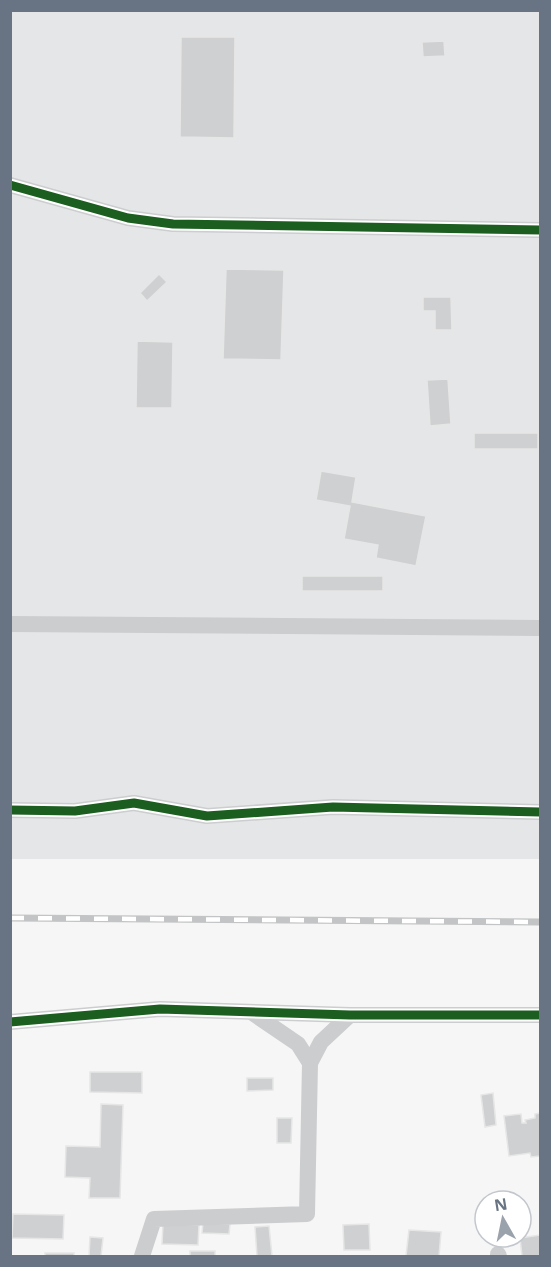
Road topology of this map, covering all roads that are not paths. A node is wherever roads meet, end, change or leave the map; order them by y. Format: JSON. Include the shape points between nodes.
{"nodes":[{"id":1,"x":10,"y":185,"type":"edge"},
{"id":2,"x":540,"y":230,"type":"edge"},
{"id":3,"x":10,"y":624,"type":"edge"},
{"id":4,"x":540,"y":628,"type":"edge"},
{"id":5,"x":10,"y":810,"type":"edge"},
{"id":6,"x":540,"y":812,"type":"edge"},
{"id":7,"x":254,"y":1014,"type":"junction"},
{"id":8,"x":350,"y":1015,"type":"junction"},
{"id":9,"x":540,"y":1015,"type":"edge"},
{"id":10,"x":10,"y":1022,"type":"edge"},
{"id":11,"x":310,"y":1063,"type":"junction"},
{"id":12,"x":142,"y":1257,"type":"edge"}],
"edges":[{"from":1,"to":2,"type":"street","via":[[128,218],[173,224]]},
{"from":3,"to":4,"type":"street"},
{"from":5,"to":6,"type":"street","via":[[75,811],[134,803],[207,816],[333,807]]},
{"from":7,"to":8,"type":"street"},
{"from":7,"to":10,"type":"street","via":[[159,1009]]},
{"from":7,"to":11,"type":"street","via":[[297,1044]]},
{"from":8,"to":9,"type":"street"},
{"from":8,"to":11,"type":"street","via":[[321,1042]]},
{"from":11,"to":12,"type":"street","via":[[307,1214],[154,1219]]}]}
